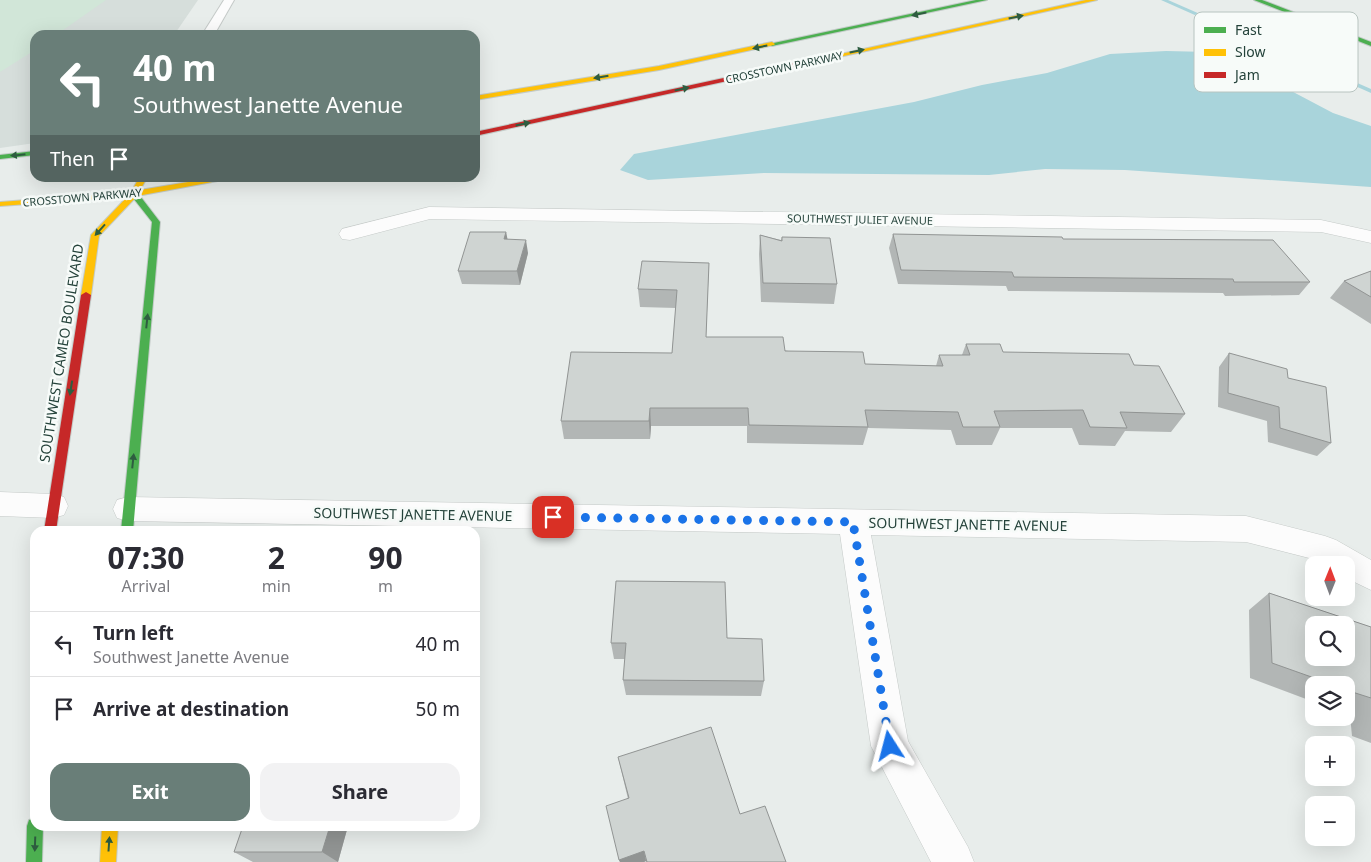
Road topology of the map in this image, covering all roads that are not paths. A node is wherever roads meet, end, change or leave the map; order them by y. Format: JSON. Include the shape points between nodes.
{"nodes":[{"id":1,"x":229,"y":0,"type":"edge"},
{"id":2,"x":984,"y":0,"type":"edge"},
{"id":3,"x":1094,"y":0,"type":"edge"},
{"id":4,"x":1258,"y":0,"type":"edge"},
{"id":5,"x":1289,"y":12,"type":"edge"},
{"id":6,"x":211,"y":30,"type":"edge"},
{"id":7,"x":1358,"y":39,"type":"edge"},
{"id":8,"x":1371,"y":44,"type":"edge"},
{"id":9,"x":480,"y":97,"type":"edge"},
{"id":10,"x":480,"y":133,"type":"edge"},
{"id":11,"x":30,"y":154,"type":"edge"},
{"id":12,"x":0,"y":157,"type":"edge"},
{"id":13,"x":141,"y":182,"type":"edge"},
{"id":14,"x":202,"y":182,"type":"edge"},
{"id":15,"x":134,"y":194,"type":"junction"},
{"id":16,"x":0,"y":204,"type":"edge"},
{"id":17,"x":350,"y":234,"type":"dead end"},
{"id":18,"x":1371,"y":237,"type":"edge"},
{"id":19,"x":0,"y":504,"type":"edge"},
{"id":20,"x":52,"y":518,"type":"edge"},
{"id":21,"x":128,"y":520,"type":"edge"},
{"id":22,"x":853,"y":522,"type":"junction"},
{"id":23,"x":1371,"y":576,"type":"edge"},
{"id":24,"x":35,"y":831,"type":"edge"},
{"id":25,"x":110,"y":831,"type":"edge"},
{"id":26,"x":34,"y":862,"type":"edge"},
{"id":27,"x":108,"y":862,"type":"edge"},
{"id":28,"x":953,"y":862,"type":"edge"}],
"edges":[{"from":1,"to":6,"type":"lane"},
{"from":2,"to":9,"type":"main road","name":"CROSSTOWN PARKWAY","one_way":true,"via":[[659,68]]},
{"from":10,"to":3,"type":"main road","name":"CROSSTOWN PARKWAY","one_way":true},
{"from":4,"to":5,"type":"main road"},
{"from":7,"to":8,"type":"main road"},
{"from":11,"to":12,"type":"main road","one_way":true},
{"from":13,"to":15,"type":"main road","name":"SOUTHWEST CAMEO BOULEVARD"},
{"from":14,"to":15,"type":"main road","name":"CROSSTOWN PARKWAY"},
{"from":15,"to":16,"type":"main road","name":"CROSSTOWN PARKWAY"},
{"from":15,"to":20,"type":"main road","name":"SOUTHWEST CAMEO BOULEVARD","one_way":true,"via":[[95,235]]},
{"from":21,"to":15,"type":"main road","one_way":true,"via":[[156,222]]},
{"from":17,"to":18,"type":"street","name":"SOUTHWEST JULIET AVENUE","via":[[429,213],[1321,226]]},
{"from":19,"to":20,"type":"street"},
{"from":21,"to":22,"type":"street","name":"SOUTHWEST JANETTE AVENUE"},
{"from":22,"to":23,"type":"street","name":"SOUTHWEST JANETTE AVENUE","via":[[1246,529],[1325,549]]},
{"from":22,"to":28,"type":"street","via":[[890,746]]},
{"from":24,"to":26,"type":"main road","one_way":true},
{"from":27,"to":25,"type":"main road","one_way":true}]}
